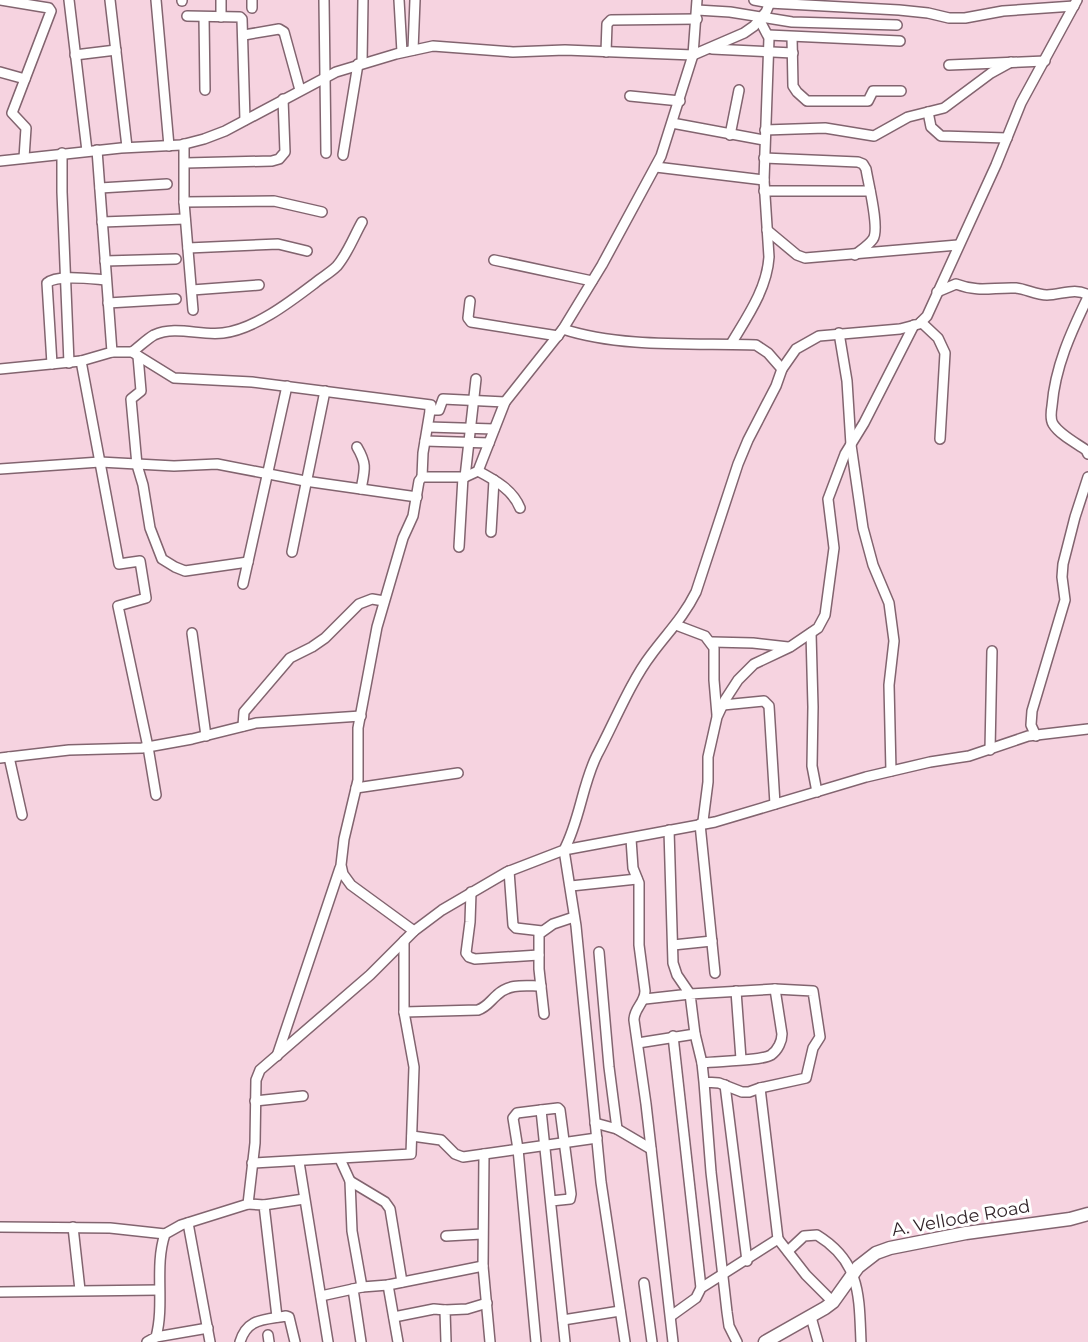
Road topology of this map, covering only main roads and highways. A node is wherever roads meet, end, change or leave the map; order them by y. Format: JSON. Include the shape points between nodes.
{"nodes":[{"id":1,"x":1088,"y":1214,"type":"edge"},
{"id":2,"x":772,"y":1340,"type":"edge"}],
"edges":[{"from":1,"to":2,"type":"main road","name":"A. Vellode Road","via":[[890,1248],[867,1259],[833,1302]]}]}
